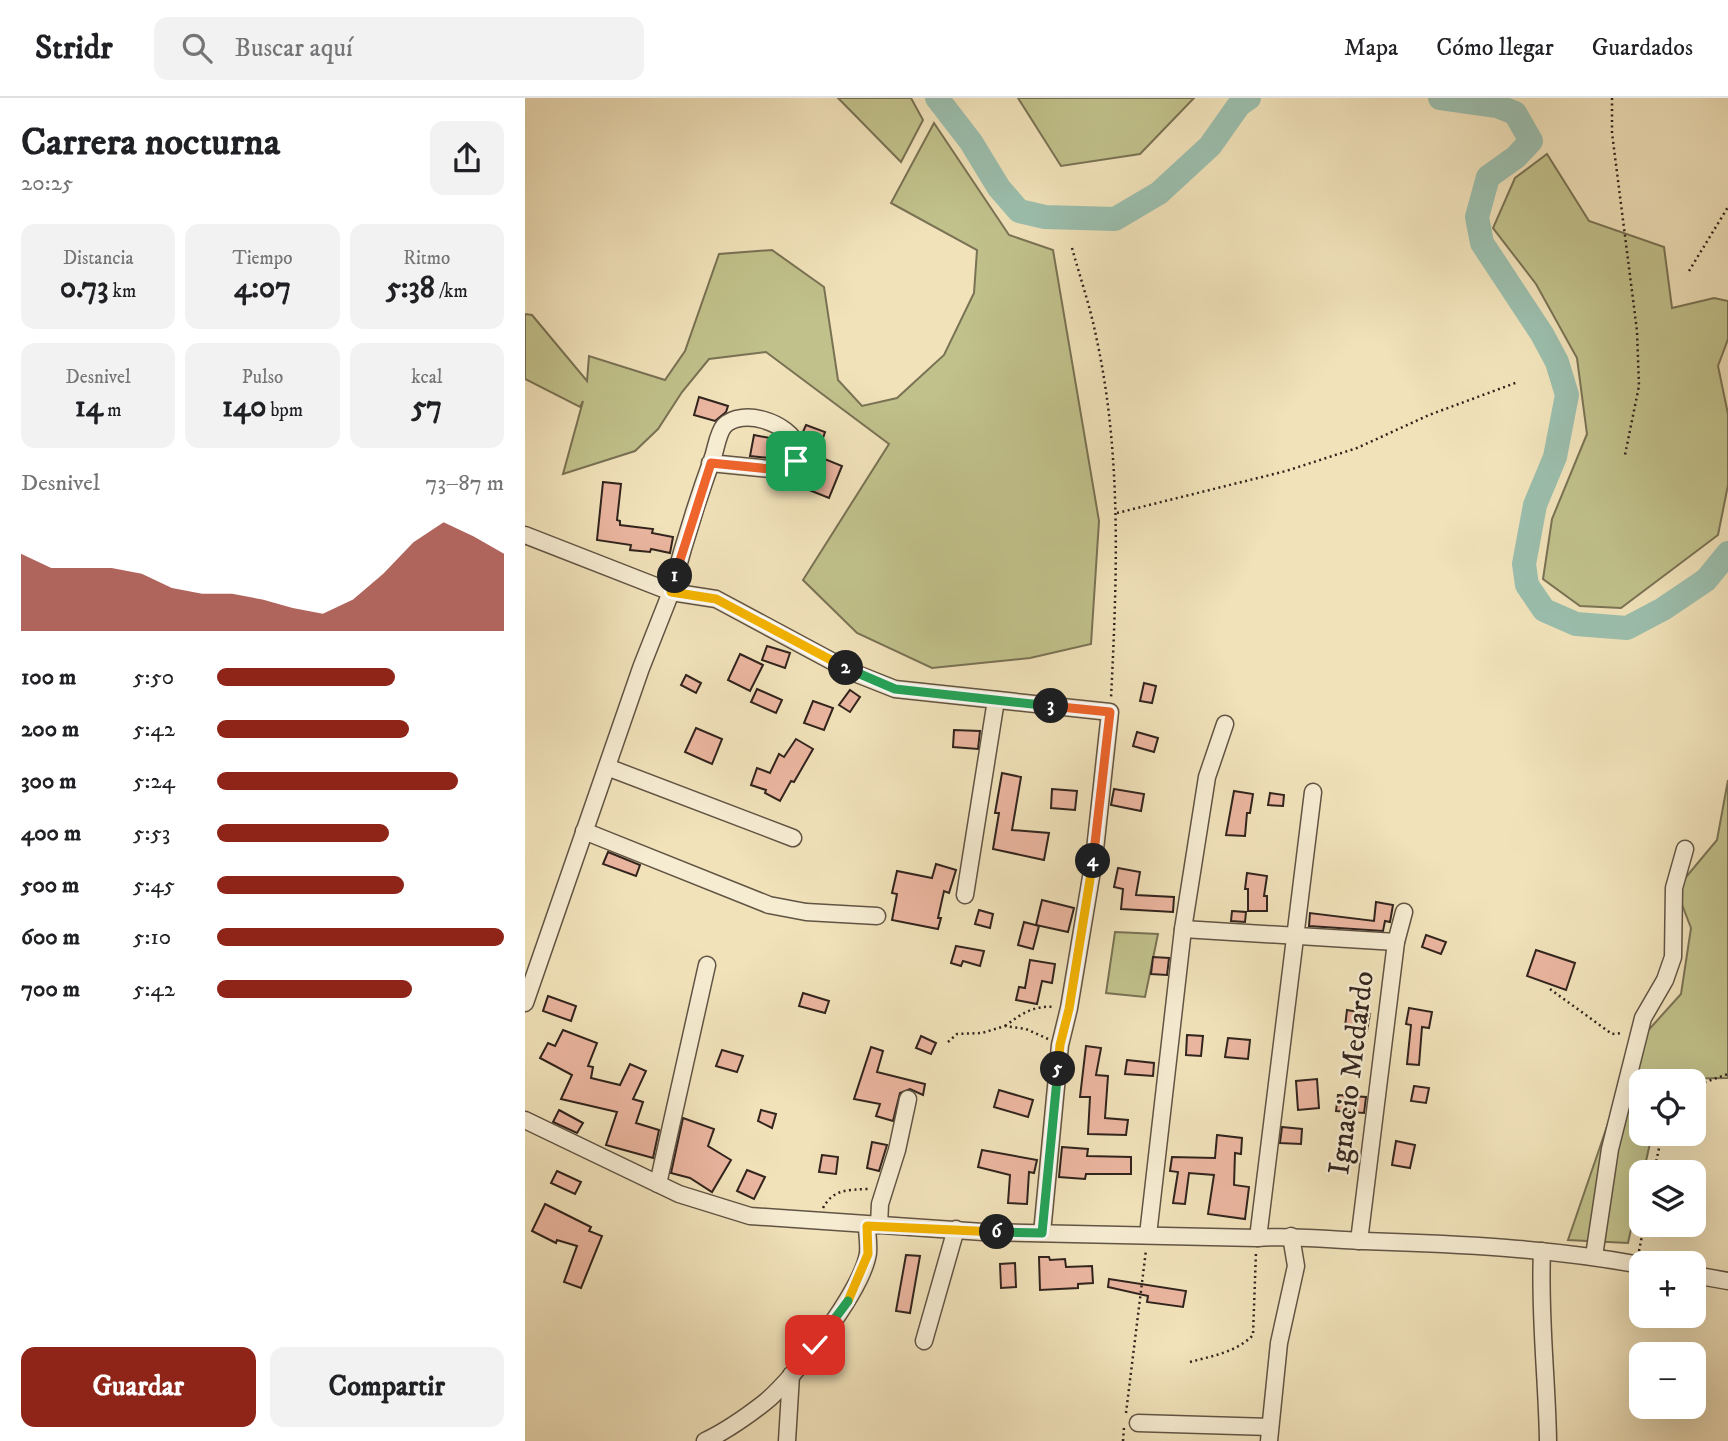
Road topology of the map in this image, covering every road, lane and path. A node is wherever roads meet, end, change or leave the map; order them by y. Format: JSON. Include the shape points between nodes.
{"nodes":[{"id":1,"x":1612,"y":98,"type":"edge"},
{"id":2,"x":1728,"y":207,"type":"edge"},
{"id":3,"x":1072,"y":248,"type":"dead end"},
{"id":4,"x":1689,"y":271,"type":"dead end"},
{"id":5,"x":1518,"y":382,"type":"dead end"},
{"id":6,"x":1625,"y":456,"type":"dead end"},
{"id":7,"x":711,"y":463,"type":"junction"},
{"id":8,"x":1116,"y":513,"type":"junction"},
{"id":9,"x":525,"y":535,"type":"edge"},
{"id":10,"x":671,"y":592,"type":"junction"},
{"id":11,"x":996,"y":700,"type":"junction"},
{"id":12,"x":1110,"y":712,"type":"junction"},
{"id":13,"x":1225,"y":724,"type":"dead end"},
{"id":14,"x":607,"y":767,"type":"junction"},
{"id":15,"x":1313,"y":792,"type":"dead end"},
{"id":16,"x":584,"y":831,"type":"junction"},
{"id":17,"x":793,"y":838,"type":"dead end"},
{"id":18,"x":1685,"y":849,"type":"dead end"},
{"id":19,"x":965,"y":895,"type":"dead end"},
{"id":20,"x":1404,"y":912,"type":"dead end"},
{"id":21,"x":877,"y":916,"type":"dead end"},
{"id":22,"x":1183,"y":929,"type":"junction"},
{"id":23,"x":1296,"y":937,"type":"junction"},
{"id":24,"x":1396,"y":942,"type":"junction"},
{"id":25,"x":707,"y":965,"type":"dead end"},
{"id":26,"x":1550,"y":989,"type":"dead end"},
{"id":27,"x":525,"y":1003,"type":"edge"},
{"id":28,"x":1069,"y":1009,"type":"junction"},
{"id":29,"x":1005,"y":1026,"type":"junction"},
{"id":30,"x":1640,"y":1032,"type":"junction"},
{"id":31,"x":948,"y":1042,"type":"dead end"},
{"id":32,"x":1060,"y":1045,"type":"junction"},
{"id":33,"x":1728,"y":1074,"type":"edge"},
{"id":34,"x":1706,"y":1082,"type":"edge"},
{"id":35,"x":908,"y":1099,"type":"dead end"},
{"id":36,"x":525,"y":1120,"type":"edge"},
{"id":37,"x":888,"y":1183,"type":"junction"},
{"id":38,"x":658,"y":1184,"type":"junction"},
{"id":39,"x":821,"y":1222,"type":"junction"},
{"id":40,"x":873,"y":1225,"type":"junction"},
{"id":41,"x":956,"y":1229,"type":"junction"},
{"id":42,"x":1042,"y":1233,"type":"junction"},
{"id":43,"x":1148,"y":1235,"type":"junction"},
{"id":44,"x":1290,"y":1236,"type":"junction"},
{"id":45,"x":1257,"y":1238,"type":"junction"},
{"id":46,"x":1359,"y":1241,"type":"junction"},
{"id":47,"x":1542,"y":1251,"type":"junction"},
{"id":48,"x":1594,"y":1256,"type":"junction"},
{"id":49,"x":1629,"y":1263,"type":"edge"},
{"id":50,"x":1706,"y":1277,"type":"edge"},
{"id":51,"x":1728,"y":1281,"type":"edge"},
{"id":52,"x":924,"y":1341,"type":"dead end"},
{"id":53,"x":1189,"y":1362,"type":"dead end"},
{"id":54,"x":791,"y":1375,"type":"junction"},
{"id":55,"x":1139,"y":1423,"type":"dead end"},
{"id":56,"x":1269,"y":1434,"type":"edge"},
{"id":57,"x":705,"y":1441,"type":"edge"},
{"id":58,"x":787,"y":1441,"type":"edge"},
{"id":59,"x":1123,"y":1441,"type":"edge"},
{"id":60,"x":1548,"y":1441,"type":"edge"}],
"edges":[{"from":1,"to":6,"type":"path","via":[[1639,386]]},
{"from":2,"to":4,"type":"path"},
{"from":3,"to":8,"type":"path","via":[[1096,336]]},
{"from":5,"to":8,"type":"path","via":[[1345,452]]},
{"from":7,"to":7,"type":"street","via":[[723,427],[739,417],[764,419],[792,436],[798,449],[790,471]]},
{"from":7,"to":10,"type":"street"},
{"from":8,"to":12,"type":"path"},
{"from":9,"to":10,"type":"street"},
{"from":10,"to":11,"type":"street","via":[[716,599],[852,672],[895,689]]},
{"from":10,"to":14,"type":"street"},
{"from":11,"to":12,"type":"street"},
{"from":11,"to":19,"type":"street"},
{"from":12,"to":28,"type":"street","via":[[1094,859]]},
{"from":13,"to":22,"type":"street","via":[[1207,777]]},
{"from":14,"to":16,"type":"street"},
{"from":14,"to":17,"type":"street"},
{"from":15,"to":23,"type":"street"},
{"from":16,"to":21,"type":"street","via":[[769,905]]},
{"from":16,"to":27,"type":"street"},
{"from":18,"to":30,"type":"street","via":[[1675,888],[1673,957]]},
{"from":20,"to":24,"type":"street","name":"Ignacio Medardo"},
{"from":22,"to":23,"type":"street"},
{"from":22,"to":43,"type":"street"},
{"from":23,"to":24,"type":"street"},
{"from":23,"to":45,"type":"street"},
{"from":24,"to":46,"type":"street","name":"Ignacio Medardo"},
{"from":25,"to":38,"type":"street"},
{"from":26,"to":30,"type":"path","via":[[1612,1034]]},
{"from":28,"to":29,"type":"path","via":[[1042,1006]]},
{"from":28,"to":32,"type":"street"},
{"from":29,"to":31,"type":"path","via":[[957,1034]]},
{"from":29,"to":32,"type":"path","via":[[1026,1029]]},
{"from":30,"to":48,"type":"street","via":[[1610,1149]]},
{"from":32,"to":42,"type":"street"},
{"from":33,"to":34,"type":"path"},
{"from":35,"to":37,"type":"street"},
{"from":36,"to":38,"type":"street"},
{"from":37,"to":39,"type":"path","via":[[841,1190],[828,1199]]},
{"from":37,"to":40,"type":"street"},
{"from":38,"to":39,"type":"street","via":[[750,1216]]},
{"from":39,"to":40,"type":"street"},
{"from":40,"to":41,"type":"street"},
{"from":40,"to":54,"type":"street","via":[[868,1254],[845,1306]]},
{"from":41,"to":42,"type":"street"},
{"from":41,"to":52,"type":"street"},
{"from":42,"to":43,"type":"street"},
{"from":43,"to":45,"type":"street"},
{"from":43,"to":59,"type":"path"},
{"from":44,"to":45,"type":"street"},
{"from":44,"to":46,"type":"street"},
{"from":44,"to":56,"type":"street","via":[[1296,1266],[1279,1342]]},
{"from":45,"to":53,"type":"path","via":[[1253,1335],[1230,1350]]},
{"from":46,"to":47,"type":"street"},
{"from":47,"to":48,"type":"street"},
{"from":47,"to":60,"type":"street"},
{"from":48,"to":49,"type":"street"},
{"from":50,"to":51,"type":"street"},
{"from":54,"to":57,"type":"street","via":[[765,1402]]},
{"from":54,"to":58,"type":"street"},
{"from":55,"to":56,"type":"street"}]}
